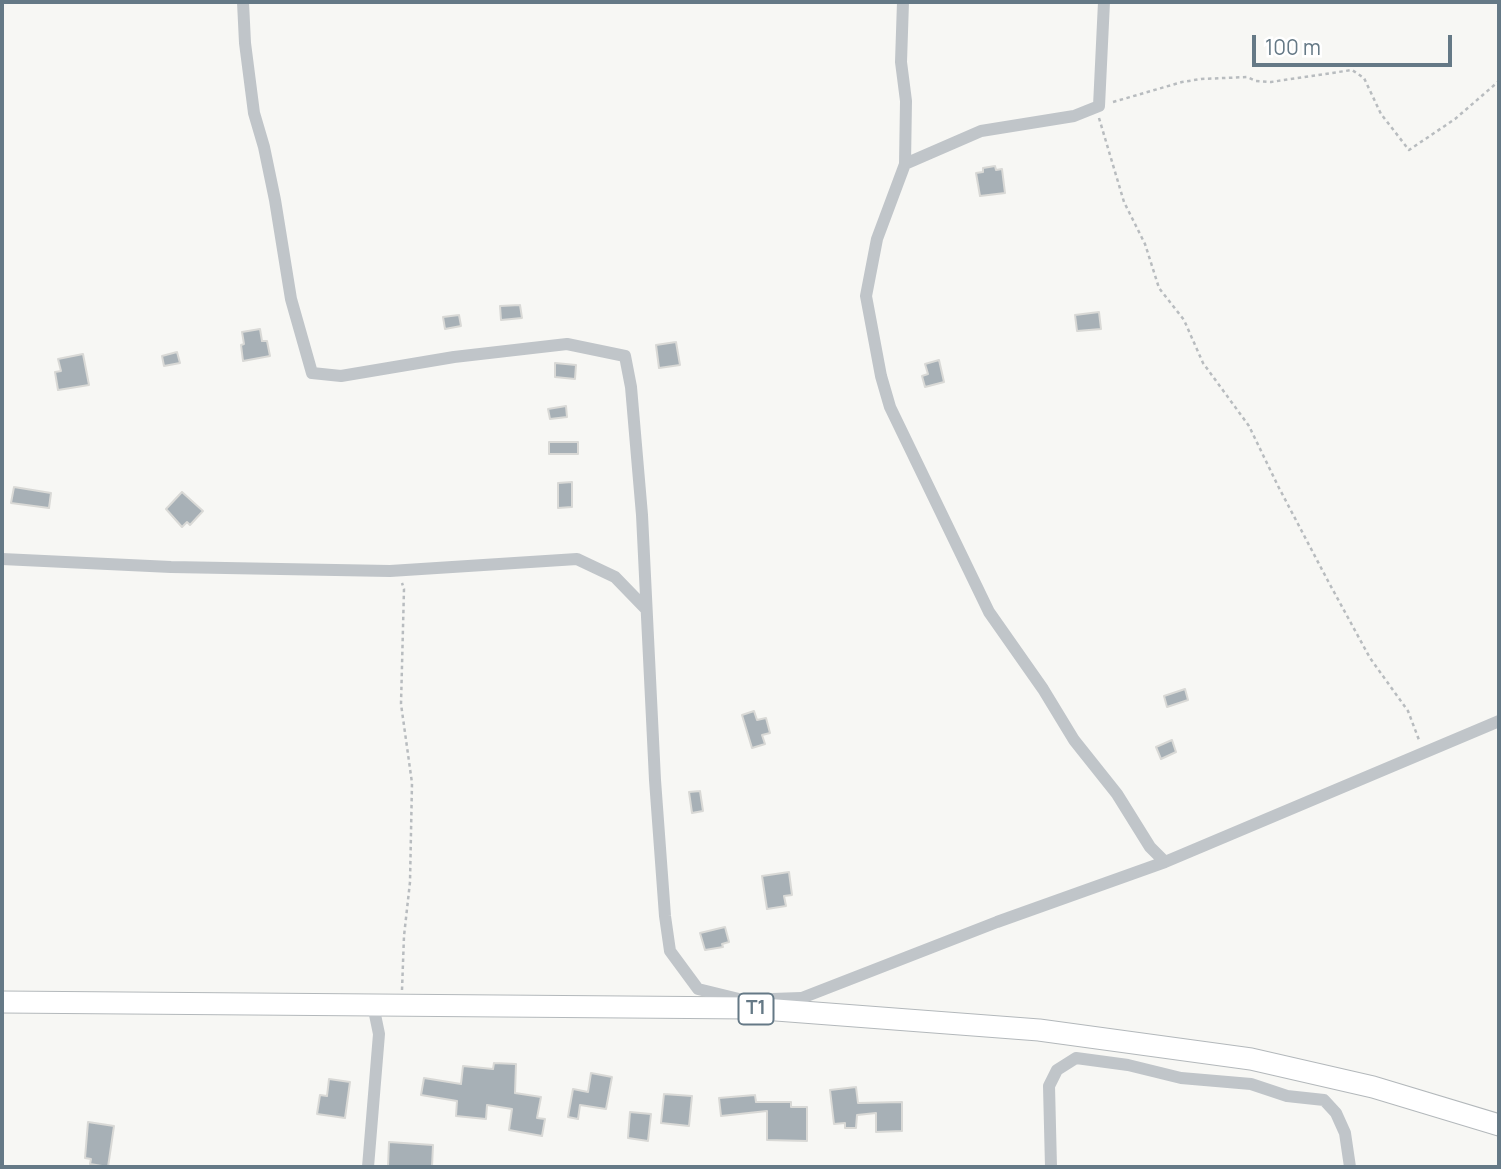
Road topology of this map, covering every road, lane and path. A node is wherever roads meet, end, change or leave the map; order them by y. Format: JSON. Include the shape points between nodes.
{"nodes":[{"id":1,"x":243,"y":2,"type":"edge"},
{"id":2,"x":903,"y":2,"type":"edge"},
{"id":3,"x":1104,"y":2,"type":"edge"},
{"id":4,"x":1499,"y":81,"type":"edge"},
{"id":5,"x":1099,"y":106,"type":"junction"},
{"id":6,"x":905,"y":164,"type":"junction"},
{"id":7,"x":2,"y":559,"type":"edge"},
{"id":8,"x":396,"y":570,"type":"junction"},
{"id":9,"x":646,"y":609,"type":"junction"},
{"id":10,"x":1499,"y":721,"type":"edge"},
{"id":11,"x":1424,"y":752,"type":"junction"},
{"id":12,"x":1165,"y":862,"type":"junction"},
{"id":13,"x":801,"y":998,"type":"junction"},
{"id":14,"x":2,"y":1002,"type":"edge"},
{"id":15,"x":373,"y":1005,"type":"junction"},
{"id":16,"x":406,"y":1006,"type":"junction"},
{"id":17,"x":771,"y":1010,"type":"junction"},
{"id":18,"x":1499,"y":1125,"type":"edge"},
{"id":19,"x":368,"y":1167,"type":"edge"},
{"id":20,"x":1051,"y":1167,"type":"edge"},
{"id":21,"x":1350,"y":1167,"type":"edge"}],
"edges":[{"from":1,"to":9,"type":"street","via":[[254,113],[291,299],[312,373],[341,376],[454,356],[567,344],[625,356],[635,426]]},
{"from":2,"to":6,"type":"street"},
{"from":3,"to":5,"type":"street"},
{"from":4,"to":5,"type":"path","via":[[1409,150],[1381,114],[1364,78],[1352,70],[1272,82],[1247,77],[1201,79]]},
{"from":5,"to":6,"type":"street","via":[[1074,116],[981,131]]},
{"from":5,"to":11,"type":"path","via":[[1112,168],[1159,288],[1184,320],[1203,363],[1250,426],[1370,658],[1408,710]]},
{"from":6,"to":12,"type":"street","via":[[877,239],[866,296],[890,407],[989,612],[1074,740]]},
{"from":7,"to":8,"type":"street"},
{"from":8,"to":9,"type":"street","via":[[577,559],[615,577]]},
{"from":8,"to":16,"type":"path","via":[[404,589],[401,704],[412,783],[410,882],[402,959]]},
{"from":9,"to":13,"type":"street","via":[[670,951],[698,989],[743,1000]]},
{"from":10,"to":11,"type":"street"},
{"from":11,"to":12,"type":"street"},
{"from":12,"to":13,"type":"street"},
{"from":13,"to":17,"type":"street"},
{"from":14,"to":15,"type":"highway","number":"T1"},
{"from":15,"to":16,"type":"highway","number":"T1"},
{"from":15,"to":19,"type":"street","via":[[379,1034]]},
{"from":16,"to":17,"type":"highway","number":"T1"},
{"from":17,"to":18,"type":"highway","number":"T1","via":[[1039,1030],[1251,1059],[1373,1087]]},
{"from":20,"to":21,"type":"street","via":[[1049,1087],[1057,1070],[1076,1058],[1181,1078],[1251,1084],[1287,1096],[1324,1100],[1345,1133]]}]}
